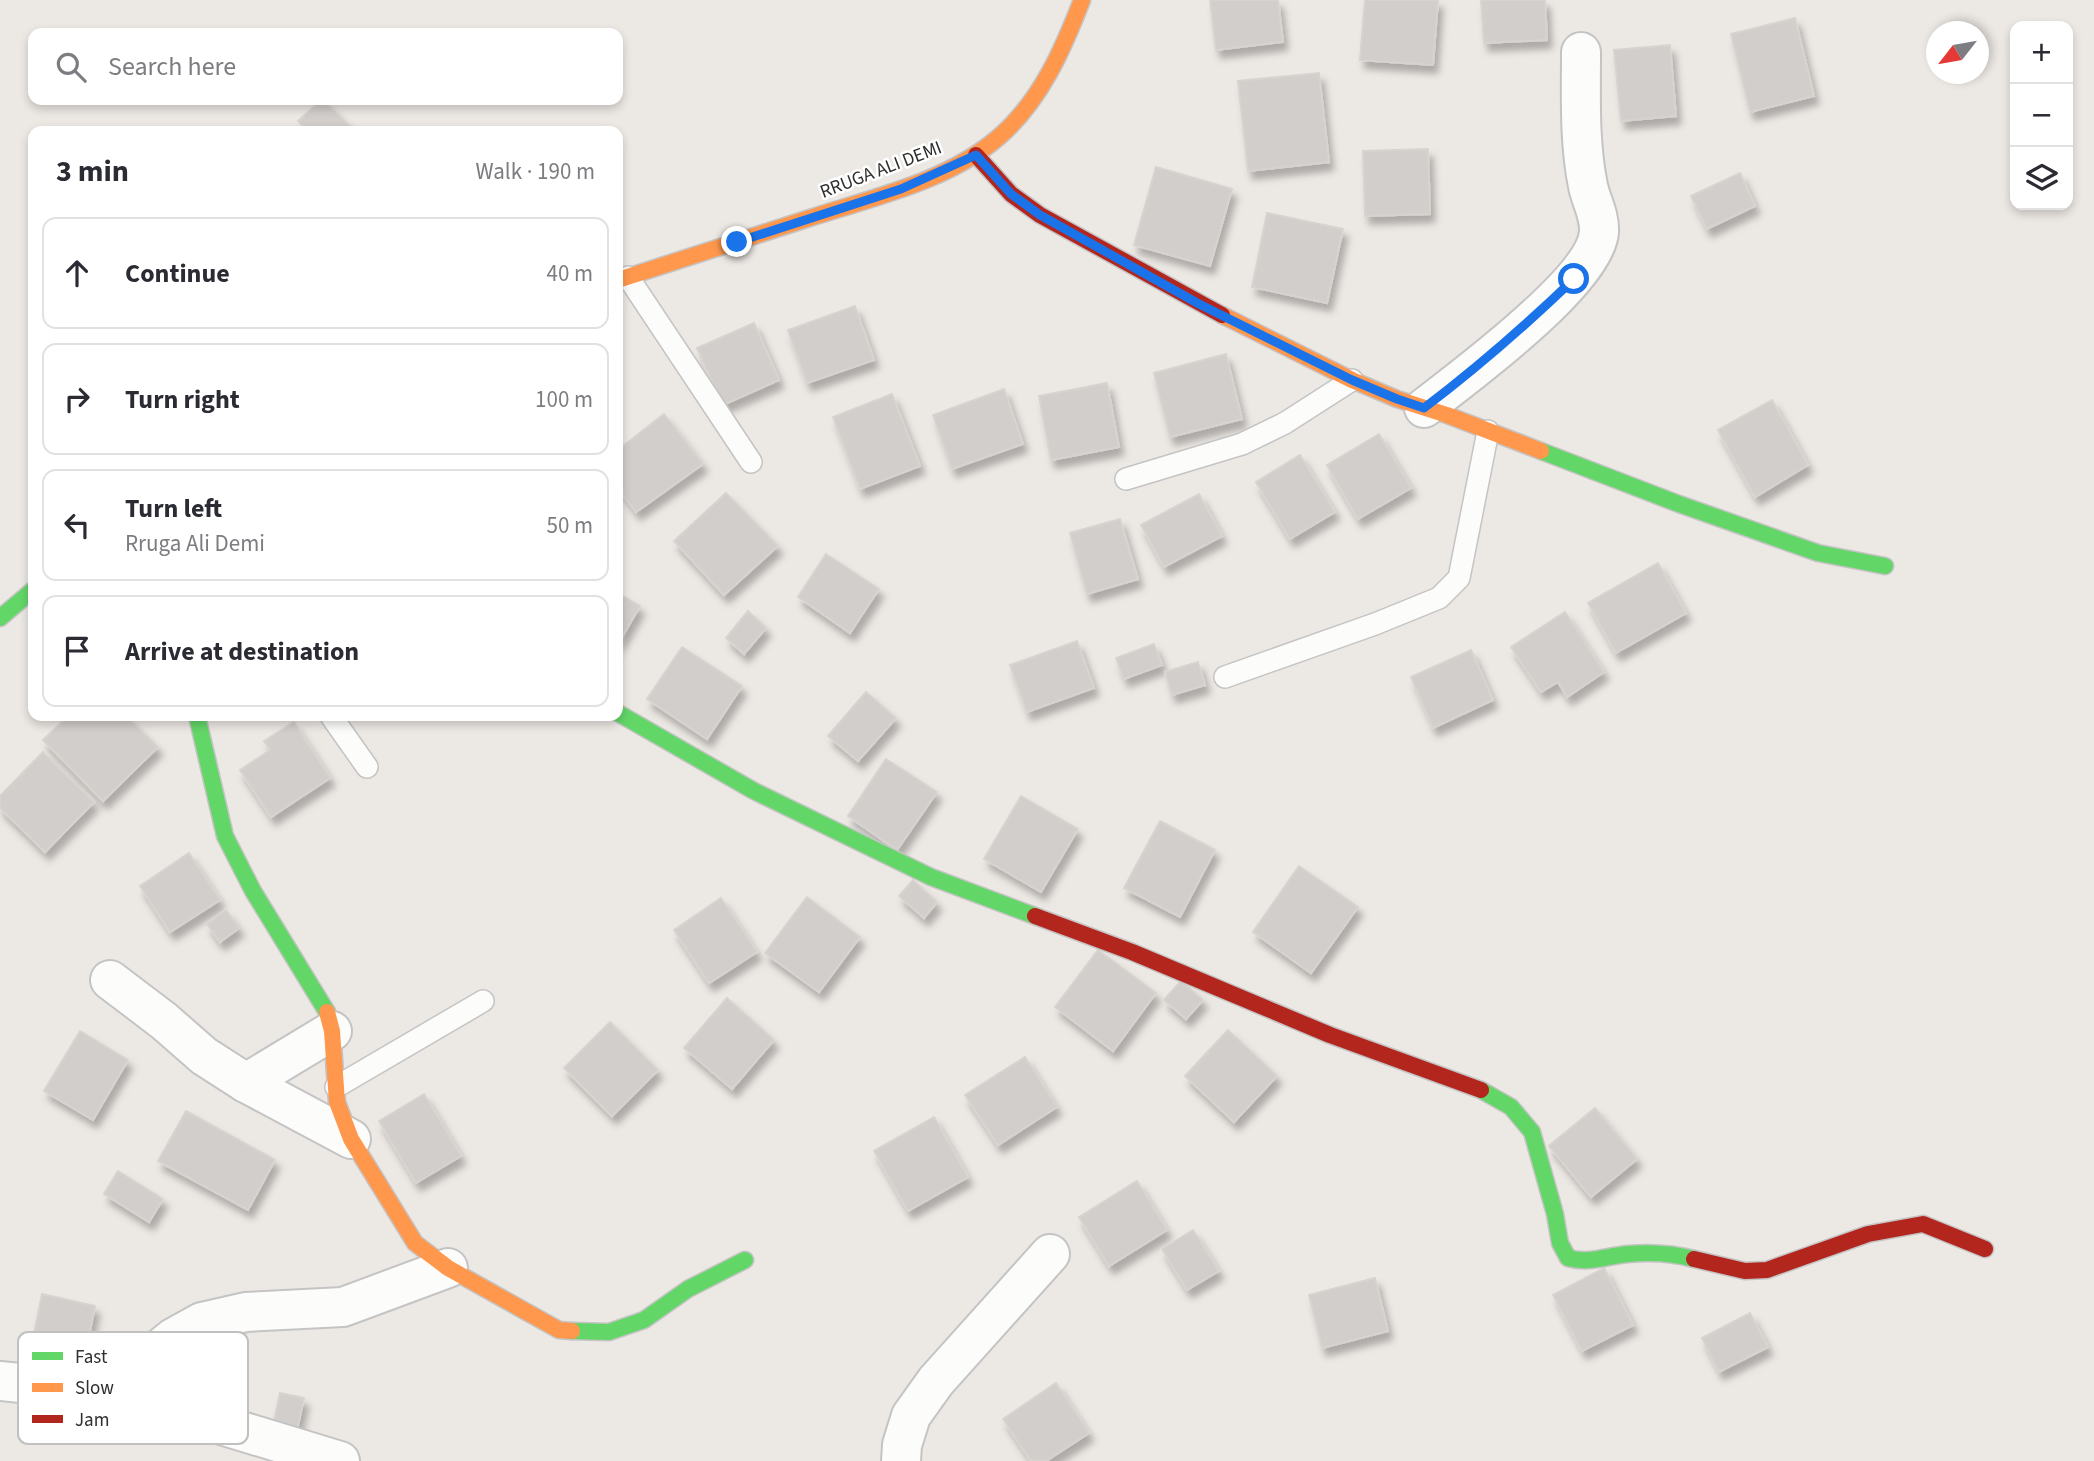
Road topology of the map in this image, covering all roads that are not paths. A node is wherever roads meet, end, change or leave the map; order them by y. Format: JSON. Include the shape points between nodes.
{"nodes":[{"id":1,"x":1082,"y":0,"type":"edge"},
{"id":2,"x":1581,"y":52,"type":"dead end"},
{"id":3,"x":976,"y":155,"type":"junction"},
{"id":4,"x":623,"y":279,"type":"edge"},
{"id":5,"x":1352,"y":380,"type":"junction"},
{"id":6,"x":1424,"y":408,"type":"junction"},
{"id":7,"x":1488,"y":431,"type":"junction"},
{"id":8,"x":751,"y":462,"type":"dead end"},
{"id":9,"x":1126,"y":480,"type":"dead end"},
{"id":10,"x":1885,"y":566,"type":"dead end"},
{"id":11,"x":28,"y":594,"type":"edge"},
{"id":12,"x":0,"y":618,"type":"edge"},
{"id":13,"x":1225,"y":677,"type":"dead end"},
{"id":14,"x":623,"y":716,"type":"edge"},
{"id":15,"x":198,"y":721,"type":"edge"},
{"id":16,"x":335,"y":721,"type":"edge"},
{"id":17,"x":367,"y":767,"type":"dead end"},
{"id":18,"x":110,"y":979,"type":"dead end"},
{"id":19,"x":483,"y":1001,"type":"dead end"},
{"id":20,"x":332,"y":1031,"type":"junction"},
{"id":21,"x":246,"y":1083,"type":"junction"},
{"id":22,"x":337,"y":1087,"type":"junction"},
{"id":23,"x":351,"y":1139,"type":"junction"},
{"id":24,"x":1985,"y":1249,"type":"dead end"},
{"id":25,"x":1050,"y":1254,"type":"dead end"},
{"id":26,"x":745,"y":1260,"type":"dead end"},
{"id":27,"x":448,"y":1268,"type":"junction"},
{"id":28,"x":184,"y":1332,"type":"edge"},
{"id":29,"x":0,"y":1381,"type":"edge"},
{"id":30,"x":18,"y":1383,"type":"edge"},
{"id":31,"x":248,"y":1433,"type":"edge"},
{"id":32,"x":340,"y":1461,"type":"edge"},
{"id":33,"x":901,"y":1461,"type":"edge"}],
"edges":[{"from":1,"to":3,"type":"street","name":"RRUGA ALI DEMI","via":[[1055,66],[1027,106]]},
{"from":2,"to":6,"type":"street","via":[[1588,186],[1599,233],[1593,253],[1574,279],[1532,319]]},
{"from":3,"to":4,"type":"street","name":"RRUGA ALI DEMI","via":[[901,189]]},
{"from":3,"to":5,"type":"street","via":[[1011,194],[1040,215],[1199,304]]},
{"from":4,"to":8,"type":"lane"},
{"from":5,"to":6,"type":"street"},
{"from":5,"to":9,"type":"lane","via":[[1242,444]]},
{"from":6,"to":7,"type":"street"},
{"from":7,"to":10,"type":"street","via":[[1818,553]]},
{"from":7,"to":13,"type":"lane","via":[[1459,578],[1438,598]]},
{"from":11,"to":12,"type":"street"},
{"from":14,"to":24,"type":"street","via":[[754,791],[930,877],[1132,951],[1329,1035],[1475,1086],[1511,1107],[1532,1132],[1560,1243],[1568,1258],[1583,1262],[1653,1252],[1745,1271],[1767,1270],[1868,1234],[1923,1224]]},
{"from":15,"to":20,"type":"street","via":[[225,836],[253,891],[325,1007]]},
{"from":16,"to":17,"type":"lane"},
{"from":18,"to":21,"type":"street","via":[[204,1056]]},
{"from":19,"to":22,"type":"lane"},
{"from":20,"to":21,"type":"street"},
{"from":20,"to":22,"type":"street"},
{"from":21,"to":23,"type":"street"},
{"from":22,"to":23,"type":"street","via":[[337,1101]]},
{"from":23,"to":27,"type":"street","via":[[415,1243]]},
{"from":25,"to":33,"type":"street","via":[[911,1416]]},
{"from":26,"to":27,"type":"street","via":[[688,1289],[644,1320],[609,1332],[559,1330]]},
{"from":27,"to":28,"type":"street","via":[[343,1307],[246,1312],[202,1322]]},
{"from":29,"to":30,"type":"street"},
{"from":31,"to":32,"type":"street"}]}
